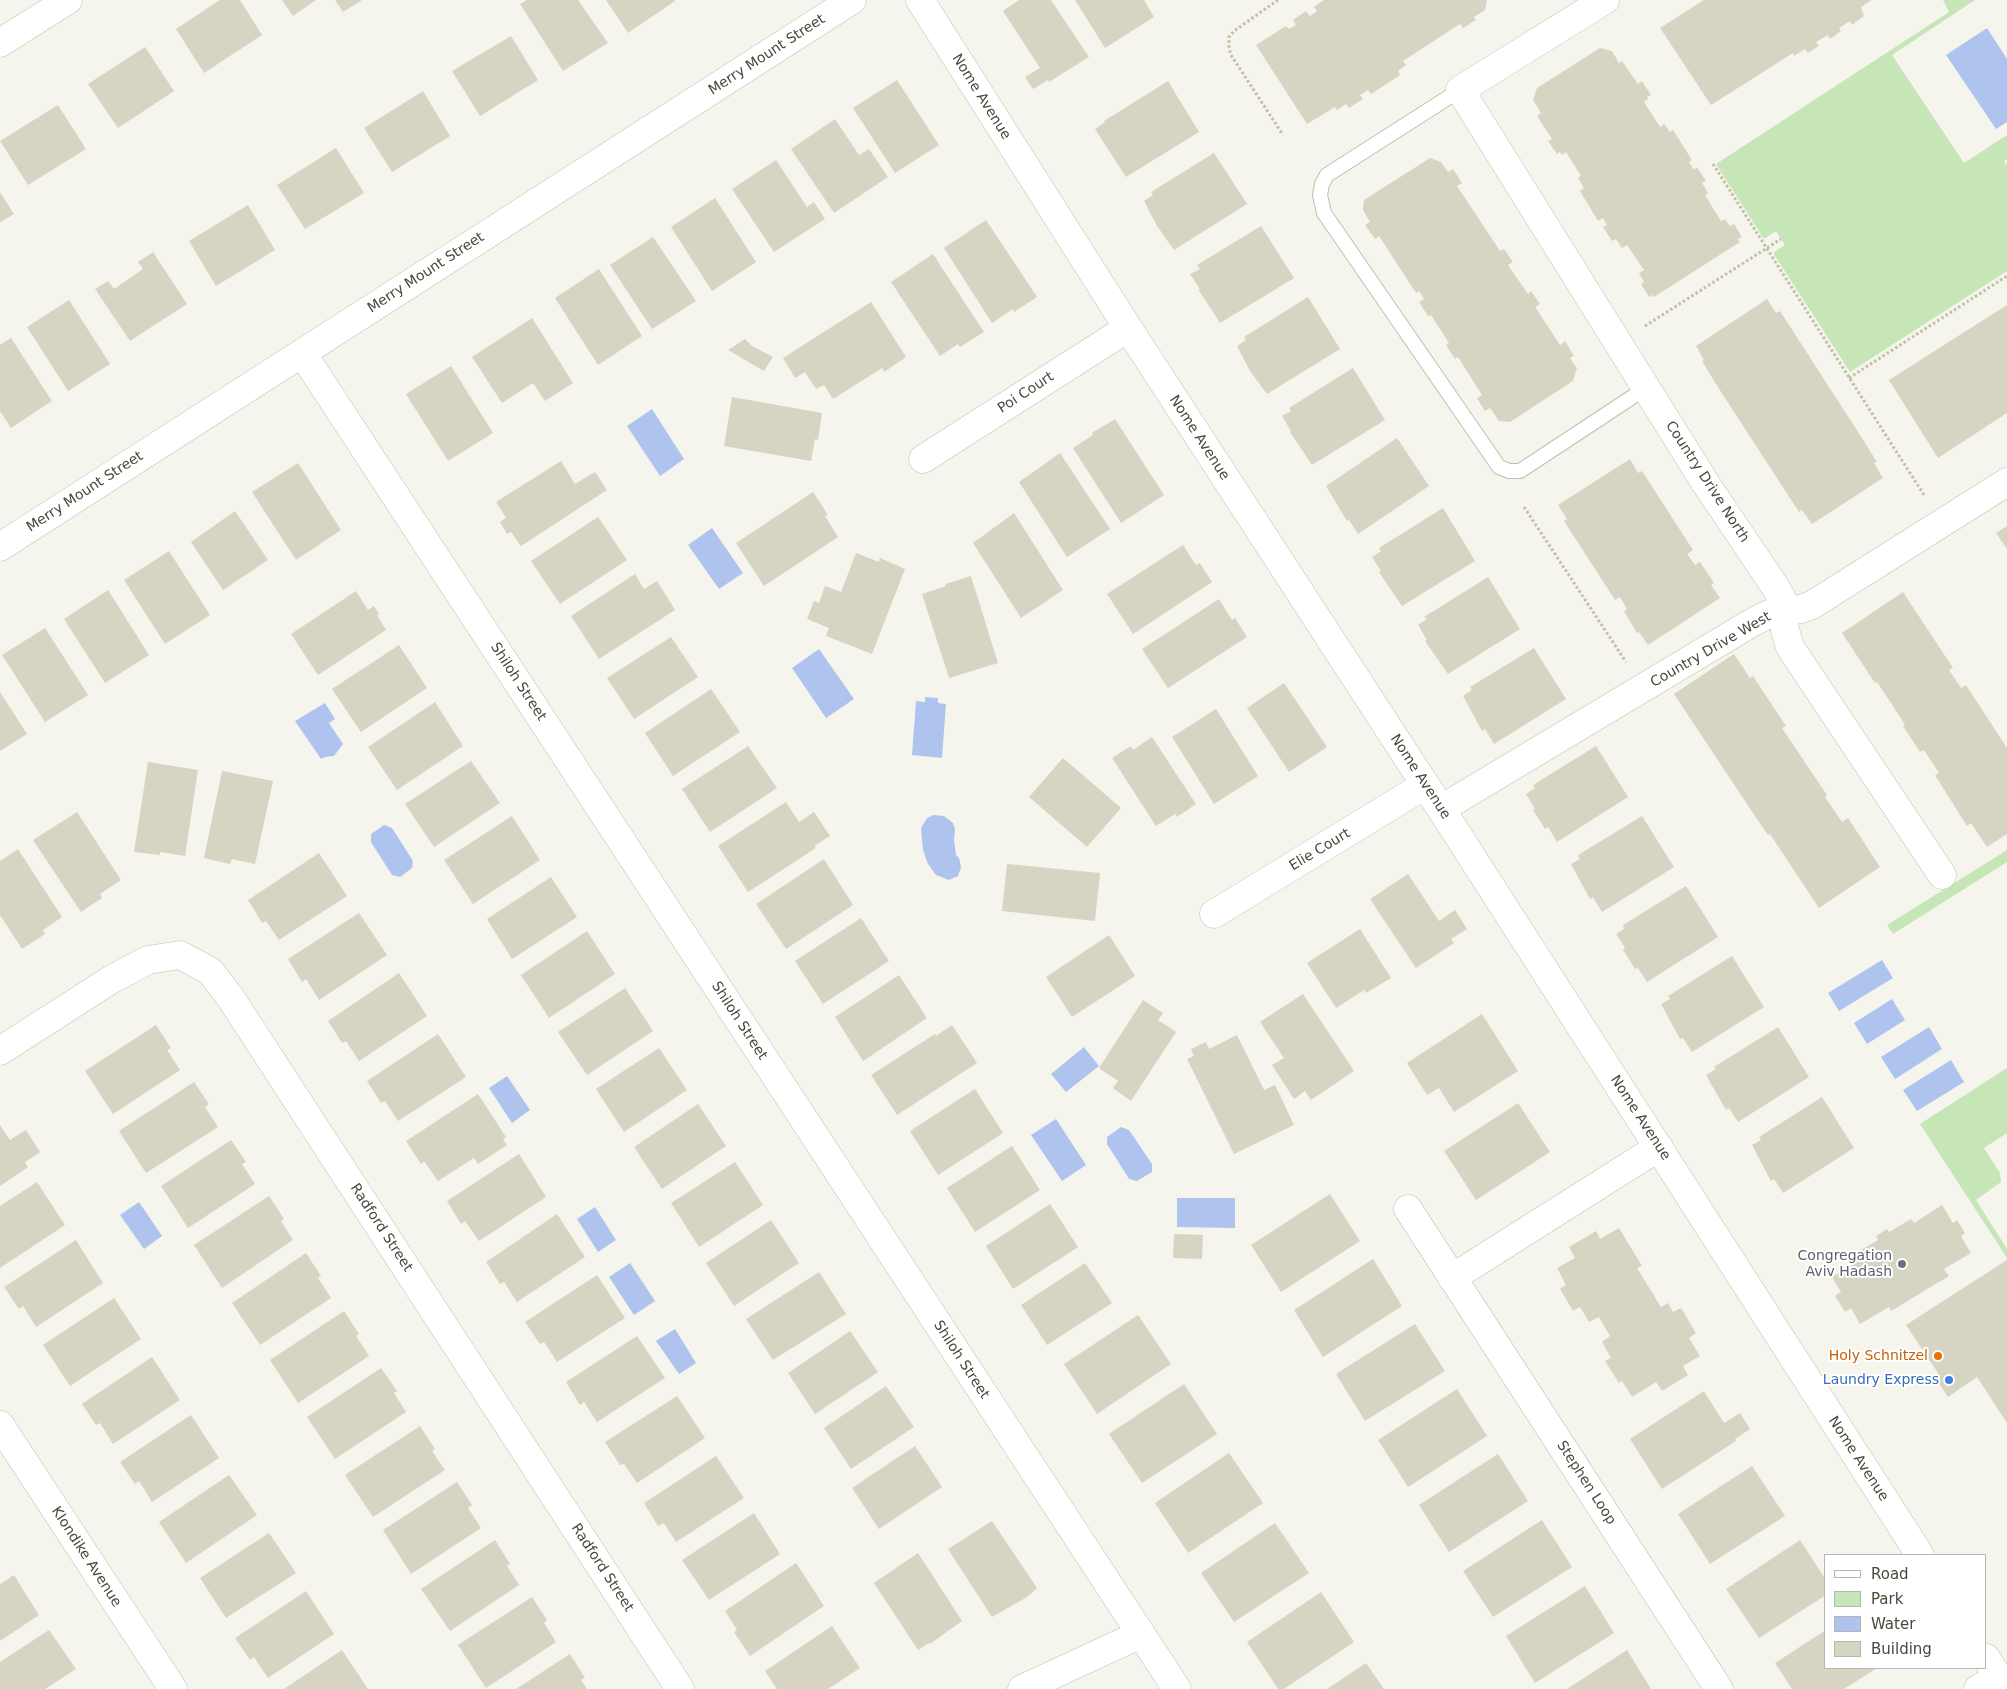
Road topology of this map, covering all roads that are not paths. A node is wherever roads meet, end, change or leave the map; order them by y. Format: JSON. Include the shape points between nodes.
{"nodes":[{"id":1,"x":68,"y":0,"type":"edge"},
{"id":2,"x":852,"y":0,"type":"edge"},
{"id":3,"x":920,"y":0,"type":"edge"},
{"id":4,"x":1605,"y":0,"type":"edge"},
{"id":5,"x":0,"y":44,"type":"edge"},
{"id":6,"x":1460,"y":90,"type":"junction"},
{"id":7,"x":1128,"y":328,"type":"junction"},
{"id":8,"x":302,"y":353,"type":"junction"},
{"id":9,"x":1646,"y":388,"type":"junction"},
{"id":10,"x":924,"y":459,"type":"dead end"},
{"id":11,"x":2007,"y":482,"type":"edge"},
{"id":12,"x":0,"y":547,"type":"edge"},
{"id":13,"x":1784,"y":610,"type":"junction"},
{"id":14,"x":1425,"y":785,"type":"junction"},
{"id":15,"x":1441,"y":809,"type":"junction"},
{"id":16,"x":1942,"y":875,"type":"dead end"},
{"id":17,"x":1214,"y":914,"type":"dead end"},
{"id":18,"x":0,"y":1051,"type":"edge"},
{"id":19,"x":1659,"y":1147,"type":"junction"},
{"id":20,"x":1408,"y":1209,"type":"dead end"},
{"id":21,"x":1452,"y":1278,"type":"junction"},
{"id":22,"x":0,"y":1425,"type":"edge"},
{"id":23,"x":1919,"y":1554,"type":"edge"},
{"id":24,"x":1141,"y":1634,"type":"junction"},
{"id":25,"x":173,"y":1689,"type":"edge"},
{"id":26,"x":680,"y":1689,"type":"edge"},
{"id":27,"x":1022,"y":1689,"type":"edge"},
{"id":28,"x":1177,"y":1689,"type":"edge"},
{"id":29,"x":1719,"y":1689,"type":"edge"}],
"edges":[{"from":1,"to":5,"type":"street"},
{"from":2,"to":8,"type":"street","name":"Merry Mount Street"},
{"from":3,"to":7,"type":"street","name":"Nome Avenue"},
{"from":4,"to":6,"type":"street"},
{"from":6,"to":9,"type":"street","name":"Country Drive North"},
{"from":6,"to":9,"type":"lane","via":[[1327,175],[1320,196],[1324,213],[1499,467],[1520,471]]},
{"from":7,"to":10,"type":"street","name":"Poi Court"},
{"from":7,"to":14,"type":"street","name":"Nome Avenue"},
{"from":8,"to":12,"type":"street","name":"Merry Mount Street"},
{"from":8,"to":24,"type":"street","name":"Shiloh Street"},
{"from":9,"to":13,"type":"street","name":"Country Drive North","via":[[1776,588]]},
{"from":11,"to":13,"type":"street","name":"Country Drive West","via":[[1812,605],[1801,610]]},
{"from":13,"to":15,"type":"street","name":"Country Drive West","via":[[1753,622]]},
{"from":13,"to":16,"type":"street","name":"Country Drive North","via":[[1790,647]]},
{"from":14,"to":15,"type":"street","name":"Nome Avenue"},
{"from":14,"to":17,"type":"street","name":"Elie Court"},
{"from":15,"to":19,"type":"street","name":"Nome Avenue"},
{"from":18,"to":26,"type":"street","name":"Radford Street","via":[[112,979],[148,960],[180,955],[210,971]]},
{"from":19,"to":21,"type":"street"},
{"from":19,"to":23,"type":"street","name":"Nome Avenue"},
{"from":20,"to":21,"type":"street","name":"Stephen Loop"},
{"from":21,"to":29,"type":"street","name":"Stephen Loop"},
{"from":22,"to":25,"type":"street","name":"Klondike Avenue"},
{"from":24,"to":27,"type":"street"},
{"from":24,"to":28,"type":"street","name":"Shiloh Street"}]}
